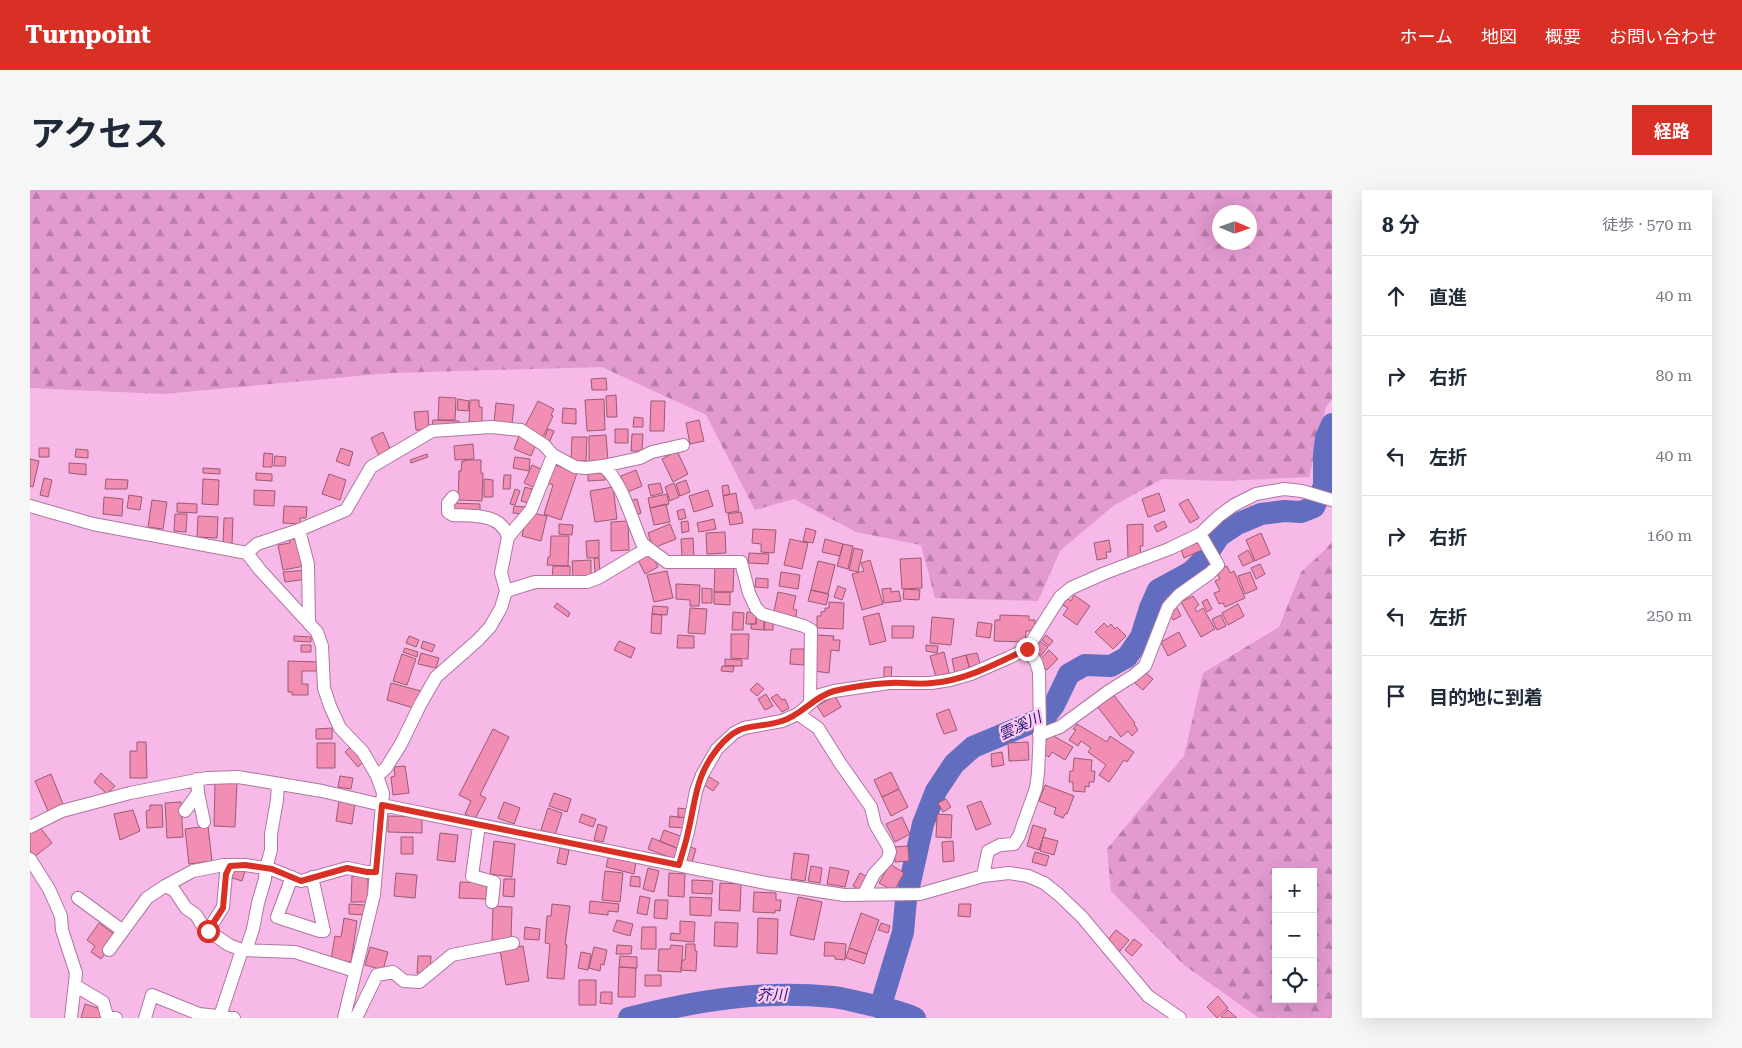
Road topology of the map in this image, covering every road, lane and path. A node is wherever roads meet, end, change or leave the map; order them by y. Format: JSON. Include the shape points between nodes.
{"nodes":[{"id":1,"x":682,"y":445,"type":"dead end"},
{"id":2,"x":553,"y":455,"type":"junction"},
{"id":3,"x":603,"y":466,"type":"junction"},
{"id":4,"x":453,"y":497,"type":"dead end"},
{"id":5,"x":1332,"y":500,"type":"edge"},
{"id":6,"x":30,"y":506,"type":"edge"},
{"id":7,"x":299,"y":530,"type":"junction"},
{"id":8,"x":508,"y":537,"type":"junction"},
{"id":9,"x":1202,"y":538,"type":"junction"},
{"id":10,"x":648,"y":548,"type":"junction"},
{"id":11,"x":247,"y":553,"type":"junction"},
{"id":12,"x":506,"y":591,"type":"junction"},
{"id":13,"x":309,"y":622,"type":"junction"},
{"id":14,"x":1027,"y":649,"type":"junction"},
{"id":15,"x":810,"y":703,"type":"junction"},
{"id":16,"x":798,"y":714,"type":"junction"},
{"id":17,"x":1039,"y":733,"type":"junction"},
{"id":18,"x":377,"y":776,"type":"junction"},
{"id":19,"x":197,"y":779,"type":"junction"},
{"id":20,"x":278,"y":784,"type":"junction"},
{"id":21,"x":198,"y":793,"type":"junction"},
{"id":22,"x":382,"y":805,"type":"junction"},
{"id":23,"x":185,"y":811,"type":"dead end"},
{"id":24,"x":204,"y":822,"type":"dead end"},
{"id":25,"x":479,"y":824,"type":"junction"},
{"id":26,"x":30,"y":827,"type":"edge"},
{"id":27,"x":30,"y":859,"type":"edge"},
{"id":28,"x":679,"y":865,"type":"junction"},
{"id":29,"x":230,"y":866,"type":"junction"},
{"id":30,"x":266,"y":868,"type":"junction"},
{"id":31,"x":376,"y":872,"type":"junction"},
{"id":32,"x":983,"y":876,"type":"junction"},
{"id":33,"x":292,"y":877,"type":"junction"},
{"id":34,"x":312,"y":877,"type":"junction"},
{"id":35,"x":166,"y":886,"type":"junction"},
{"id":36,"x":864,"y":894,"type":"junction"},
{"id":37,"x":78,"y":898,"type":"dead end"},
{"id":38,"x":492,"y":902,"type":"dead end"},
{"id":39,"x":123,"y":931,"type":"junction"},
{"id":40,"x":208,"y":931,"type":"junction"},
{"id":41,"x":513,"y":943,"type":"dead end"},
{"id":42,"x":109,"y":950,"type":"dead end"},
{"id":43,"x":244,"y":950,"type":"junction"},
{"id":44,"x":355,"y":971,"type":"junction"},
{"id":45,"x":76,"y":986,"type":"junction"},
{"id":46,"x":220,"y":1016,"type":"junction"},
{"id":47,"x":71,"y":1018,"type":"edge"},
{"id":48,"x":116,"y":1018,"type":"edge"},
{"id":49,"x":145,"y":1018,"type":"edge"},
{"id":50,"x":234,"y":1018,"type":"edge"},
{"id":51,"x":344,"y":1018,"type":"edge"},
{"id":52,"x":356,"y":1018,"type":"edge"},
{"id":53,"x":1180,"y":1018,"type":"edge"}],
"edges":[{"from":1,"to":3,"type":"street"},
{"from":2,"to":3,"type":"street","via":[[575,467]]},
{"from":2,"to":7,"type":"street","via":[[521,430],[491,428],[432,432],[371,467],[346,510]]},
{"from":2,"to":8,"type":"street","via":[[531,510]]},
{"from":3,"to":10,"type":"street","via":[[616,482],[642,543]]},
{"from":4,"to":8,"type":"street","via":[[448,503],[448,512],[452,515],[490,518],[500,523]]},
{"from":5,"to":9,"type":"street","via":[[1284,489],[1256,494],[1219,516]]},
{"from":6,"to":11,"type":"street","via":[[93,524]]},
{"from":7,"to":11,"type":"street","via":[[257,544]]},
{"from":7,"to":13,"type":"street","via":[[308,564]]},
{"from":8,"to":12,"type":"street","via":[[501,573]]},
{"from":9,"to":14,"type":"street","via":[[1071,588],[1060,598]]},
{"from":9,"to":17,"type":"street","via":[[1218,565],[1168,607],[1145,666],[1060,727]]},
{"from":10,"to":12,"type":"street","via":[[587,582],[535,582]]},
{"from":10,"to":15,"type":"street","via":[[667,562],[741,562],[749,593],[762,614],[811,630]]},
{"from":11,"to":13,"type":"street"},
{"from":12,"to":18,"type":"street","via":[[490,627],[436,677],[402,744]]},
{"from":13,"to":18,"type":"street","via":[[322,646],[324,688],[330,706],[340,728],[363,752]]},
{"from":14,"to":15,"type":"street","via":[[950,680],[850,688],[820,696]]},
{"from":14,"to":17,"type":"street","via":[[1039,672]]},
{"from":15,"to":16,"type":"street"},
{"from":16,"to":28,"type":"street","via":[[782,721],[744,728],[717,749],[696,791]]},
{"from":16,"to":36,"type":"street","via":[[818,728],[872,807],[875,824],[888,846],[887,860],[874,874]]},
{"from":17,"to":32,"type":"street","via":[[1036,788],[1019,836],[1014,844],[988,850]]},
{"from":18,"to":22,"type":"street","via":[[383,793]]},
{"from":19,"to":20,"type":"street","via":[[238,777]]},
{"from":19,"to":21,"type":"street"},
{"from":19,"to":26,"type":"street","via":[[62,811]]},
{"from":20,"to":22,"type":"street"},
{"from":20,"to":30,"type":"street"},
{"from":21,"to":23,"type":"street"},
{"from":21,"to":24,"type":"street"},
{"from":22,"to":25,"type":"street"},
{"from":22,"to":31,"type":"street"},
{"from":25,"to":28,"type":"street"},
{"from":25,"to":38,"type":"street","via":[[472,876],[494,882]]},
{"from":27,"to":45,"type":"street","via":[[61,916],[62,930],[76,973]]},
{"from":28,"to":36,"type":"street","via":[[828,893]]},
{"from":29,"to":30,"type":"street"},
{"from":29,"to":35,"type":"street","via":[[193,871]]},
{"from":29,"to":40,"type":"street","via":[[226,874],[223,908]]},
{"from":30,"to":33,"type":"street"},
{"from":30,"to":43,"type":"street","via":[[253,929]]},
{"from":31,"to":34,"type":"street","via":[[347,868]]},
{"from":31,"to":44,"type":"street","via":[[374,895]]},
{"from":32,"to":36,"type":"street","via":[[915,895]]},
{"from":32,"to":53,"type":"street","via":[[1009,872],[1044,883],[1082,917],[1148,996]]},
{"from":33,"to":34,"type":"street","via":[[301,881]]},
{"from":33,"to":34,"type":"street","via":[[277,918],[324,931]]},
{"from":35,"to":39,"type":"street","via":[[147,898]]},
{"from":35,"to":40,"type":"street","via":[[174,890]]},
{"from":37,"to":39,"type":"street"},
{"from":39,"to":42,"type":"street"},
{"from":40,"to":43,"type":"street","via":[[229,945]]},
{"from":41,"to":52,"type":"street","via":[[452,955],[419,982],[404,981],[393,972],[378,976]]},
{"from":43,"to":44,"type":"street","via":[[295,952]]},
{"from":43,"to":46,"type":"street"},
{"from":44,"to":51,"type":"street"},
{"from":45,"to":47,"type":"street"},
{"from":45,"to":48,"type":"street","via":[[103,1002],[107,1016]]},
{"from":46,"to":49,"type":"street","via":[[199,1014],[152,995]]},
{"from":46,"to":50,"type":"street"}]}
